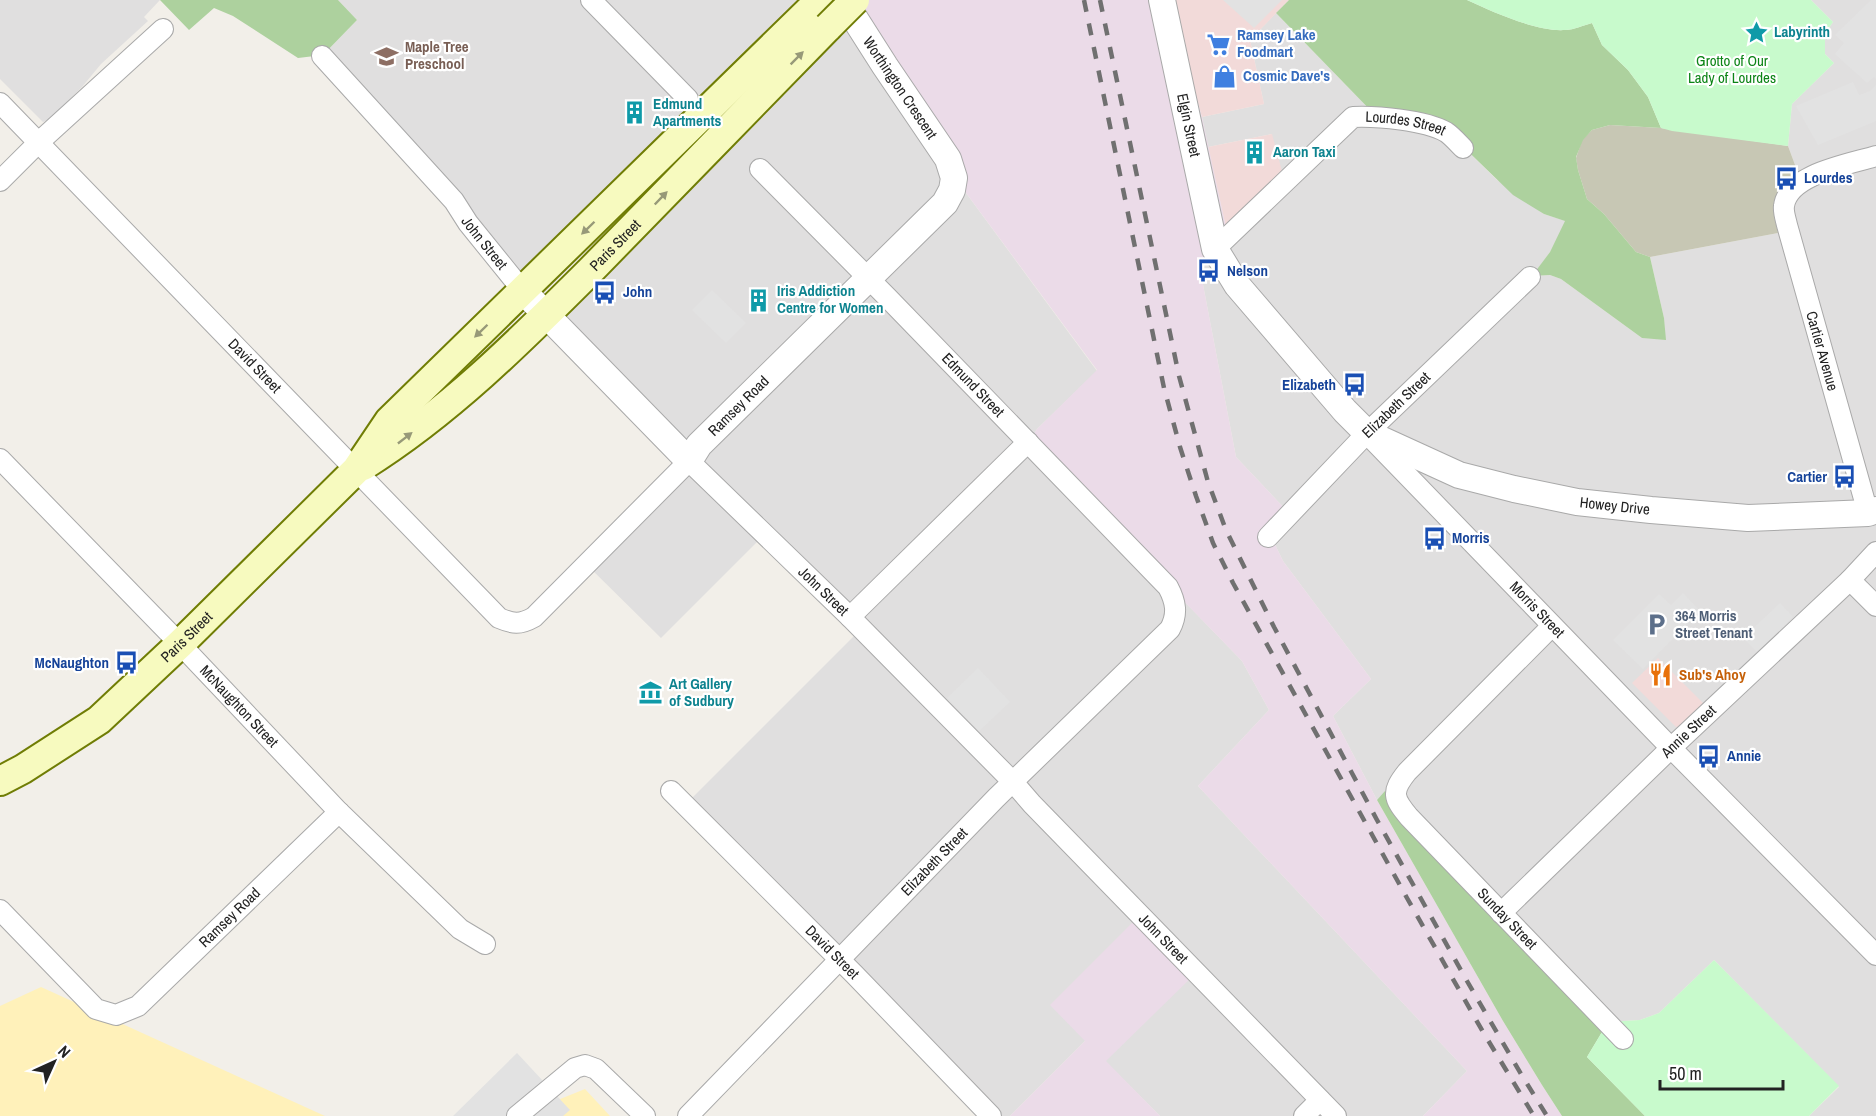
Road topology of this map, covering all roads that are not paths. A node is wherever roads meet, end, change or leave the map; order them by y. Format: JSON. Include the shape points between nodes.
{"nodes":[{"id":1,"x":591,"y":0,"type":"edge"},
{"id":2,"x":843,"y":0,"type":"edge"},
{"id":3,"x":855,"y":0,"type":"edge"},
{"id":4,"x":1162,"y":0,"type":"edge"},
{"id":5,"x":819,"y":12,"type":"edge"},
{"id":6,"x":163,"y":29,"type":"dead end"},
{"id":7,"x":322,"y":56,"type":"dead end"},
{"id":8,"x":688,"y":99,"type":"dead end"},
{"id":9,"x":0,"y":103,"type":"edge"},
{"id":10,"x":39,"y":142,"type":"junction"},
{"id":11,"x":1463,"y":148,"type":"dead end"},
{"id":12,"x":1876,"y":156,"type":"edge"},
{"id":13,"x":760,"y":169,"type":"dead end"},
{"id":14,"x":954,"y":178,"type":"joint"},
{"id":15,"x":0,"y":181,"type":"edge"},
{"id":16,"x":1215,"y":249,"type":"junction"},
{"id":17,"x":1530,"y":276,"type":"dead end"},
{"id":18,"x":868,"y":278,"type":"junction"},
{"id":19,"x":524,"y":291,"type":"junction"},
{"id":20,"x":546,"y":314,"type":"junction"},
{"id":21,"x":1367,"y":433,"type":"junction"},
{"id":22,"x":1028,"y":442,"type":"junction"},
{"id":23,"x":0,"y":459,"type":"edge"},
{"id":24,"x":689,"y":461,"type":"junction"},
{"id":25,"x":356,"y":470,"type":"junction"},
{"id":26,"x":1872,"y":512,"type":"edge"},
{"id":27,"x":1268,"y":537,"type":"dead end"},
{"id":28,"x":1876,"y":552,"type":"edge"},
{"id":29,"x":1850,"y":580,"type":"junction"},
{"id":30,"x":1876,"y":606,"type":"edge"},
{"id":31,"x":1176,"y":608,"type":"joint"},
{"id":32,"x":850,"y":616,"type":"junction"},
{"id":33,"x":513,"y":624,"type":"joint"},
{"id":34,"x":1552,"y":626,"type":"junction"},
{"id":35,"x":180,"y":644,"type":"junction"},
{"id":36,"x":1671,"y":748,"type":"junction"},
{"id":37,"x":0,"y":781,"type":"edge"},
{"id":38,"x":1013,"y":782,"type":"junction"},
{"id":39,"x":671,"y":791,"type":"dead end"},
{"id":40,"x":339,"y":812,"type":"junction"},
{"id":41,"x":0,"y":910,"type":"edge"},
{"id":42,"x":1501,"y":912,"type":"junction"},
{"id":43,"x":485,"y":944,"type":"dead end"},
{"id":44,"x":1876,"y":955,"type":"edge"},
{"id":45,"x":838,"y":959,"type":"junction"},
{"id":46,"x":1623,"y":1039,"type":"dead end"},
{"id":47,"x":1320,"y":1100,"type":"junction"},
{"id":48,"x":517,"y":1116,"type":"edge"},
{"id":49,"x":645,"y":1116,"type":"edge"},
{"id":50,"x":688,"y":1116,"type":"edge"},
{"id":51,"x":991,"y":1116,"type":"edge"},
{"id":52,"x":1304,"y":1116,"type":"edge"},
{"id":53,"x":1336,"y":1116,"type":"edge"}],
"edges":[{"from":1,"to":8,"type":"street"},
{"from":2,"to":14,"type":"street","name":"Worthington Crescent","via":[[948,159]]},
{"from":3,"to":5,"type":"main road","name":"Paris Street","bridge":true},
{"from":4,"to":16,"type":"street","name":"Elgin Street"},
{"from":5,"to":19,"type":"main road","name":"Paris Street","one_way":true},
{"from":20,"to":5,"type":"main road","name":"Paris Street","one_way":true},
{"from":6,"to":10,"type":"street"},
{"from":7,"to":19,"type":"street","name":"John Street","via":[[454,201]]},
{"from":9,"to":10,"type":"street","name":"David Street"},
{"from":10,"to":15,"type":"street"},
{"from":10,"to":25,"type":"street","name":"David Street"},
{"from":11,"to":16,"type":"street","name":"Lourdes Street","via":[[1446,132],[1423,124],[1353,117]]},
{"from":12,"to":26,"type":"street","name":"Cartier Avenue","via":[[1800,182],[1791,190],[1784,206],[1786,225]]},
{"from":13,"to":18,"type":"street","name":"Edmund Street"},
{"from":14,"to":18,"type":"street","name":"Ramsey Road","via":[[945,203]]},
{"from":16,"to":21,"type":"street","name":"Morris Street","via":[[1237,285]]},
{"from":17,"to":21,"type":"street","name":"Elizabeth Street"},
{"from":18,"to":22,"type":"street","name":"Edmund Street"},
{"from":18,"to":24,"type":"street","name":"Ramsey Road","via":[[699,445]]},
{"from":19,"to":20,"type":"street","name":"John Street"},
{"from":19,"to":25,"type":"main road","name":"Paris Street","one_way":true,"via":[[389,421]]},
{"from":20,"to":24,"type":"street","name":"John Street"},
{"from":25,"to":20,"type":"main road","name":"Paris Street","one_way":true,"via":[[453,401]]},
{"from":21,"to":26,"type":"street","name":"Howey Drive","via":[[1459,475],[1577,502],[1748,518]]},
{"from":21,"to":27,"type":"street","name":"Elizabeth Street"},
{"from":21,"to":34,"type":"street","name":"Morris Street"},
{"from":22,"to":31,"type":"street","name":"Edmund Street","via":[[1168,587]]},
{"from":22,"to":32,"type":"street"},
{"from":23,"to":35,"type":"street","name":"McNaughton Street"},
{"from":24,"to":32,"type":"street","name":"John Street"},
{"from":24,"to":33,"type":"street","name":"Ramsey Road","via":[[534,617]]},
{"from":25,"to":33,"type":"street","name":"David Street","via":[[499,618]]},
{"from":25,"to":35,"type":"main road","name":"Paris Street"},
{"from":28,"to":29,"type":"street","name":"Annie Street"},
{"from":29,"to":30,"type":"street"},
{"from":29,"to":36,"type":"street","name":"Annie Street"},
{"from":31,"to":38,"type":"street","name":"Elizabeth Street","via":[[1170,629]]},
{"from":32,"to":38,"type":"street","name":"John Street"},
{"from":34,"to":36,"type":"street","name":"Morris Street"},
{"from":34,"to":42,"type":"street","name":"Sunday Street","via":[[1396,785],[1395,795],[1409,817]]},
{"from":35,"to":37,"type":"main road","name":"Paris Street","via":[[99,720]]},
{"from":35,"to":40,"type":"street","name":"McNaughton Street"},
{"from":36,"to":42,"type":"street","name":"Annie Street"},
{"from":36,"to":44,"type":"street","name":"Morris Street"},
{"from":38,"to":45,"type":"street","name":"Elizabeth Street"},
{"from":38,"to":47,"type":"street","name":"John Street"},
{"from":39,"to":45,"type":"street","name":"David Street"},
{"from":40,"to":41,"type":"street","name":"Ramsey Road","via":[[138,1006],[116,1015],[96,1010]]},
{"from":40,"to":43,"type":"street","name":"McNaughton Street","via":[[460,928]]},
{"from":42,"to":46,"type":"street","name":"Sunday Street"},
{"from":45,"to":50,"type":"street","name":"Elizabeth Street"},
{"from":45,"to":51,"type":"street","name":"David Street"},
{"from":47,"to":52,"type":"street"},
{"from":47,"to":53,"type":"street","name":"John Street"},
{"from":48,"to":49,"type":"street","via":[[575,1068],[585,1065],[596,1069]]}]}
